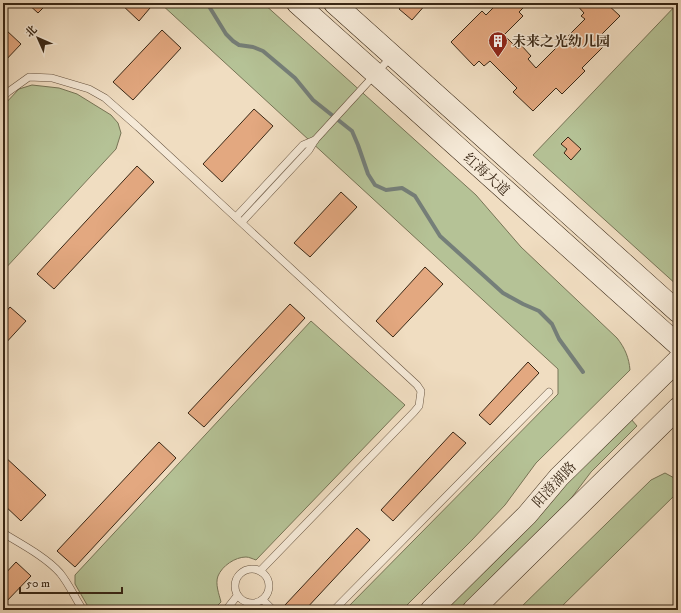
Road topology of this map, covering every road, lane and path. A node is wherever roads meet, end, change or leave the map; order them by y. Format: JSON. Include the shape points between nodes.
{"nodes":[{"id":1,"x":297,"y":3,"type":"edge"},
{"id":2,"x":334,"y":3,"type":"edge"},
{"id":3,"x":393,"y":55,"type":"junction"},
{"id":4,"x":376,"y":74,"type":"junction"},
{"id":5,"x":3,"y":97,"type":"edge"},
{"id":6,"x":315,"y":140,"type":"junction"},
{"id":7,"x":236,"y":217,"type":"junction"},
{"id":8,"x":242,"y":222,"type":"junction"},
{"id":9,"x":678,"y":312,"type":"edge"},
{"id":10,"x":678,"y":345,"type":"edge"},
{"id":11,"x":678,"y":360,"type":"edge"},
{"id":12,"x":549,"y":392,"type":"dead end"},
{"id":13,"x":678,"y":408,"type":"edge"},
{"id":14,"x":3,"y":533,"type":"edge"},
{"id":15,"x":260,"y":571,"type":"junction"},
{"id":16,"x":237,"y":596,"type":"junction"},
{"id":17,"x":263,"y":600,"type":"junction"},
{"id":18,"x":83,"y":610,"type":"edge"},
{"id":19,"x":226,"y":610,"type":"edge"},
{"id":20,"x":273,"y":610,"type":"edge"},
{"id":21,"x":334,"y":610,"type":"edge"},
{"id":22,"x":431,"y":610,"type":"edge"},
{"id":23,"x":473,"y":610,"type":"edge"}],
"edges":[{"from":1,"to":4,"type":"main road","name":"红海大道"},
{"from":2,"to":3,"type":"main road","name":"红海大道"},
{"from":3,"to":4,"type":"lane"},
{"from":3,"to":9,"type":"main road","name":"红海大道"},
{"from":4,"to":6,"type":"lane"},
{"from":4,"to":10,"type":"main road","name":"红海大道"},
{"from":5,"to":7,"type":"lane","via":[[29,77],[52,78],[89,89],[121,111]]},
{"from":6,"to":7,"type":"lane","via":[[303,145]]},
{"from":6,"to":8,"type":"lane","via":[[309,150]]},
{"from":7,"to":8,"type":"lane"},
{"from":8,"to":15,"type":"lane","via":[[397,365],[421,391],[414,412]]},
{"from":11,"to":22,"type":"main road","name":"阳澄湖路","via":[[559,477],[527,515]]},
{"from":12,"to":21,"type":"lane"},
{"from":13,"to":23,"type":"main road"},
{"from":14,"to":18,"type":"lane","via":[[49,562],[70,586]]},
{"from":15,"to":16,"type":"lane","via":[[243,571],[239,575],[234,586]]},
{"from":15,"to":17,"type":"lane","via":[[268,579],[269,585]]},
{"from":16,"to":17,"type":"lane","via":[[252,604]]},
{"from":16,"to":19,"type":"lane"},
{"from":17,"to":20,"type":"lane"}]}
